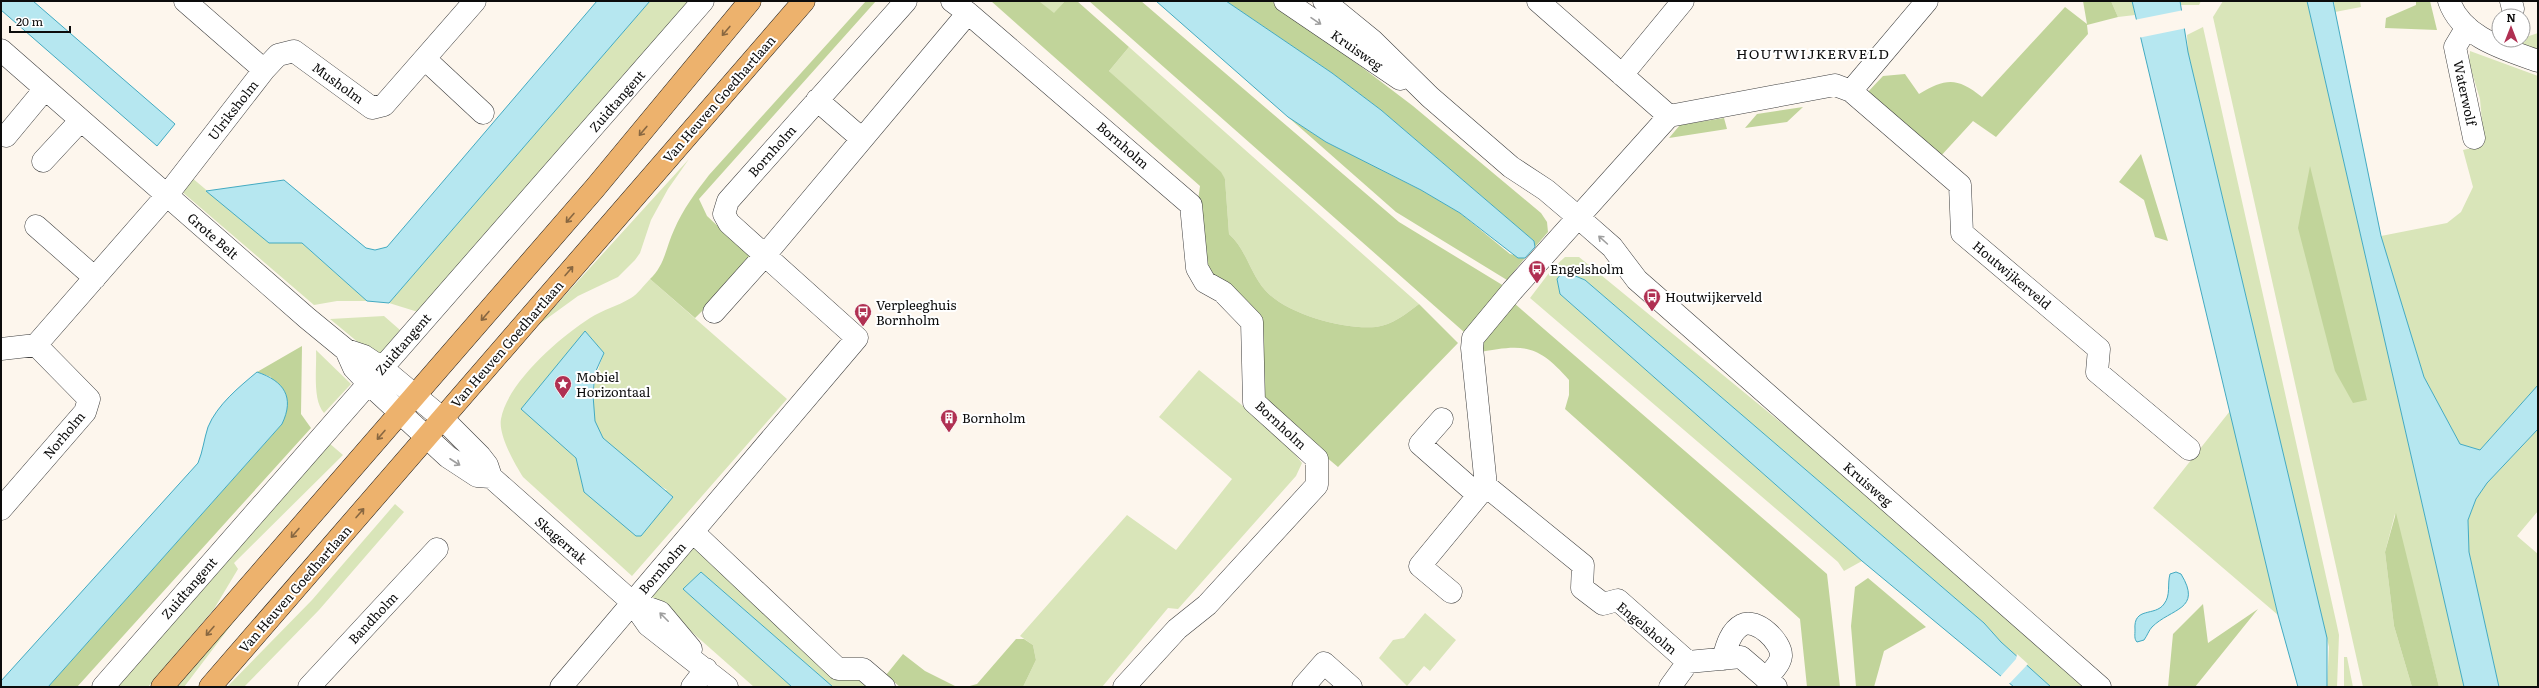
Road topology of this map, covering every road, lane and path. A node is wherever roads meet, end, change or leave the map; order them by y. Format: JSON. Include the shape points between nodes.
{"nodes":[{"id":1,"x":185,"y":1,"type":"edge"},
{"id":2,"x":475,"y":1,"type":"edge"},
{"id":3,"x":703,"y":1,"type":"edge"},
{"id":4,"x":750,"y":1,"type":"edge"},
{"id":5,"x":804,"y":1,"type":"edge"},
{"id":6,"x":906,"y":1,"type":"edge"},
{"id":7,"x":1286,"y":1,"type":"edge"},
{"id":8,"x":1324,"y":1,"type":"edge"},
{"id":9,"x":1538,"y":1,"type":"edge"},
{"id":10,"x":1683,"y":1,"type":"edge"},
{"id":11,"x":1927,"y":1,"type":"edge"},
{"id":12,"x":2449,"y":1,"type":"edge"},
{"id":13,"x":960,"y":7,"type":"edge"},
{"id":14,"x":2467,"y":27,"type":"junction"},
{"id":15,"x":1,"y":50,"type":"edge"},
{"id":16,"x":425,"y":59,"type":"junction"},
{"id":17,"x":2538,"y":61,"type":"edge"},
{"id":18,"x":264,"y":70,"type":"junction"},
{"id":19,"x":1622,"y":75,"type":"junction"},
{"id":20,"x":45,"y":89,"type":"junction"},
{"id":21,"x":1850,"y":91,"type":"junction"},
{"id":22,"x":1430,"y":97,"type":"junction"},
{"id":23,"x":817,"y":100,"type":"junction"},
{"id":24,"x":483,"y":113,"type":"dead end"},
{"id":25,"x":1669,"y":116,"type":"junction"},
{"id":26,"x":81,"y":120,"type":"junction"},
{"id":27,"x":6,"y":136,"type":"dead end"},
{"id":28,"x":2474,"y":138,"type":"dead end"},
{"id":29,"x":862,"y":139,"type":"junction"},
{"id":30,"x":43,"y":162,"type":"dead end"},
{"id":31,"x":167,"y":195,"type":"junction"},
{"id":32,"x":1574,"y":224,"type":"junction"},
{"id":33,"x":36,"y":226,"type":"dead end"},
{"id":34,"x":765,"y":255,"type":"junction"},
{"id":35,"x":95,"y":278,"type":"junction"},
{"id":36,"x":714,"y":312,"type":"dead end"},
{"id":37,"x":36,"y":345,"type":"junction"},
{"id":38,"x":1,"y":349,"type":"edge"},
{"id":39,"x":375,"y":376,"type":"junction"},
{"id":40,"x":415,"y":395,"type":"junction"},
{"id":41,"x":400,"y":413,"type":"junction"},
{"id":42,"x":442,"y":418,"type":"junction"},
{"id":43,"x":1442,"y":419,"type":"dead end"},
{"id":44,"x":426,"y":436,"type":"junction"},
{"id":45,"x":2189,"y":449,"type":"dead end"},
{"id":46,"x":491,"y":477,"type":"junction"},
{"id":47,"x":1482,"y":491,"type":"junction"},
{"id":48,"x":1,"y":509,"type":"edge"},
{"id":49,"x":693,"y":532,"type":"junction"},
{"id":50,"x":437,"y":549,"type":"dead end"},
{"id":51,"x":1450,"y":592,"type":"dead end"},
{"id":52,"x":632,"y":602,"type":"junction"},
{"id":53,"x":1723,"y":659,"type":"junction"},
{"id":54,"x":1688,"y":662,"type":"junction"},
{"id":55,"x":706,"y":669,"type":"junction"},
{"id":56,"x":1771,"y":683,"type":"edge"},
{"id":57,"x":103,"y":687,"type":"edge"},
{"id":58,"x":162,"y":687,"type":"edge"},
{"id":59,"x":210,"y":687,"type":"edge"},
{"id":60,"x":309,"y":687,"type":"edge"},
{"id":61,"x":561,"y":687,"type":"edge"},
{"id":62,"x":692,"y":687,"type":"edge"},
{"id":63,"x":727,"y":687,"type":"edge"},
{"id":64,"x":884,"y":687,"type":"edge"},
{"id":65,"x":1124,"y":687,"type":"edge"},
{"id":66,"x":1303,"y":687,"type":"edge"},
{"id":67,"x":1351,"y":687,"type":"edge"},
{"id":68,"x":1670,"y":687,"type":"edge"},
{"id":69,"x":2100,"y":687,"type":"edge"}],
"edges":[{"from":1,"to":18,"type":"street","name":"Ulriksholm"},
{"from":2,"to":16,"type":"street","name":"Musholm"},
{"from":3,"to":39,"type":"street","name":"Zuidtangent"},
{"from":4,"to":40,"type":"main road","one_way":true,"via":[[595,188]]},
{"from":42,"to":5,"type":"main road","name":"Van Heuven Goedhartlaan","one_way":true},
{"from":6,"to":23,"type":"street","name":"Bornholm"},
{"from":7,"to":22,"type":"street","name":"Kruisweg","one_way":true,"via":[[1379,67]]},
{"from":8,"to":22,"type":"street","name":"Kruisweg","via":[[1369,38]]},
{"from":9,"to":19,"type":"street"},
{"from":10,"to":19,"type":"street"},
{"from":11,"to":21,"type":"street"},
{"from":12,"to":14,"type":"street"},
{"from":13,"to":29,"type":"street"},
{"from":13,"to":65,"type":"street","name":"Bornholm","via":[[1190,205],[1197,268],[1205,282],[1223,292],[1252,322],[1254,402],[1318,459],[1317,485],[1207,605],[1177,629]]},
{"from":14,"to":17,"type":"street","via":[[2498,47]]},
{"from":14,"to":28,"type":"street","name":"Waterwolf","via":[[2455,47]]},
{"from":15,"to":20,"type":"street","name":"Grote Belt"},
{"from":16,"to":18,"type":"street","name":"Musholm","via":[[384,105],[372,108],[294,51],[278,55]]},
{"from":16,"to":24,"type":"street"},
{"from":18,"to":31,"type":"street","name":"Ulriksholm"},
{"from":19,"to":25,"type":"street"},
{"from":20,"to":26,"type":"street","name":"Grote Belt"},
{"from":20,"to":27,"type":"street"},
{"from":21,"to":25,"type":"street","name":"Houtwijkerveld","via":[[1835,85]]},
{"from":21,"to":45,"type":"street","name":"Houtwijkerveld","via":[[1960,185],[1962,233],[2099,348],[2097,372]]},
{"from":22,"to":32,"type":"street","name":"Kruisweg","via":[[1511,168],[1546,190]]},
{"from":23,"to":29,"type":"street"},
{"from":23,"to":34,"type":"street","name":"Bornholm","via":[[728,201],[724,214],[729,223]]},
{"from":25,"to":32,"type":"street"},
{"from":26,"to":30,"type":"street"},
{"from":26,"to":31,"type":"street","name":"Grote Belt"},
{"from":29,"to":34,"type":"street"},
{"from":31,"to":35,"type":"street"},
{"from":31,"to":39,"type":"street","name":"Grote Belt","via":[[346,350],[364,356]]},
{"from":32,"to":47,"type":"street","via":[[1473,338]]},
{"from":32,"to":69,"type":"street","name":"Kruisweg","via":[[1612,247],[1637,280]]},
{"from":33,"to":35,"type":"street"},
{"from":34,"to":36,"type":"street"},
{"from":34,"to":49,"type":"street","name":"Bornholm","via":[[857,338]]},
{"from":35,"to":37,"type":"street"},
{"from":37,"to":38,"type":"street"},
{"from":37,"to":48,"type":"street","name":"Norholm","via":[[89,399],[85,412]]},
{"from":39,"to":40,"type":"street","name":"Grote Belt"},
{"from":39,"to":41,"type":"street","name":"Grote Belt"},
{"from":39,"to":57,"type":"street","name":"Zuidtangent"},
{"from":40,"to":41,"type":"main road"},
{"from":40,"to":42,"type":"street","name":"Grote Belt"},
{"from":41,"to":44,"type":"street","name":"Grote Belt"},
{"from":41,"to":58,"type":"main road","one_way":true},
{"from":42,"to":44,"type":"main road","name":"Van Heuven Goedhartlaan"},
{"from":42,"to":46,"type":"street","name":"Skagerrak","via":[[487,465]]},
{"from":43,"to":47,"type":"street","name":"Engelsholm","via":[[1420,444]]},
{"from":44,"to":46,"type":"street","name":"Skagerrak","one_way":true,"via":[[448,457],[477,476]]},
{"from":59,"to":44,"type":"main road","name":"Van Heuven Goedhartlaan","one_way":true},
{"from":46,"to":52,"type":"street","name":"Skagerrak"},
{"from":47,"to":51,"type":"street","via":[[1420,566]]},
{"from":47,"to":54,"type":"street","name":"Engelsholm","via":[[1583,565],[1582,588],[1603,604],[1618,600]]},
{"from":49,"to":52,"type":"street","name":"Bornholm"},
{"from":49,"to":64,"type":"street","via":[[838,669],[863,669]]},
{"from":50,"to":60,"type":"street","name":"Bandholm"},
{"from":52,"to":55,"type":"street","name":"Skagerrak","via":[[648,625]]},
{"from":52,"to":61,"type":"street"},
{"from":53,"to":54,"type":"street"},
{"from":53,"to":56,"type":"street","via":[[1741,658]]},
{"from":53,"to":56,"type":"street","via":[[1728,640],[1741,625],[1749,623],[1758,626],[1776,641],[1781,654]]},
{"from":54,"to":68,"type":"street","name":"Engelsholm"},
{"from":55,"to":62,"type":"street"},
{"from":55,"to":63,"type":"street","name":"Skagerrak"},
{"from":66,"to":67,"type":"street","via":[[1324,664]]}]}
